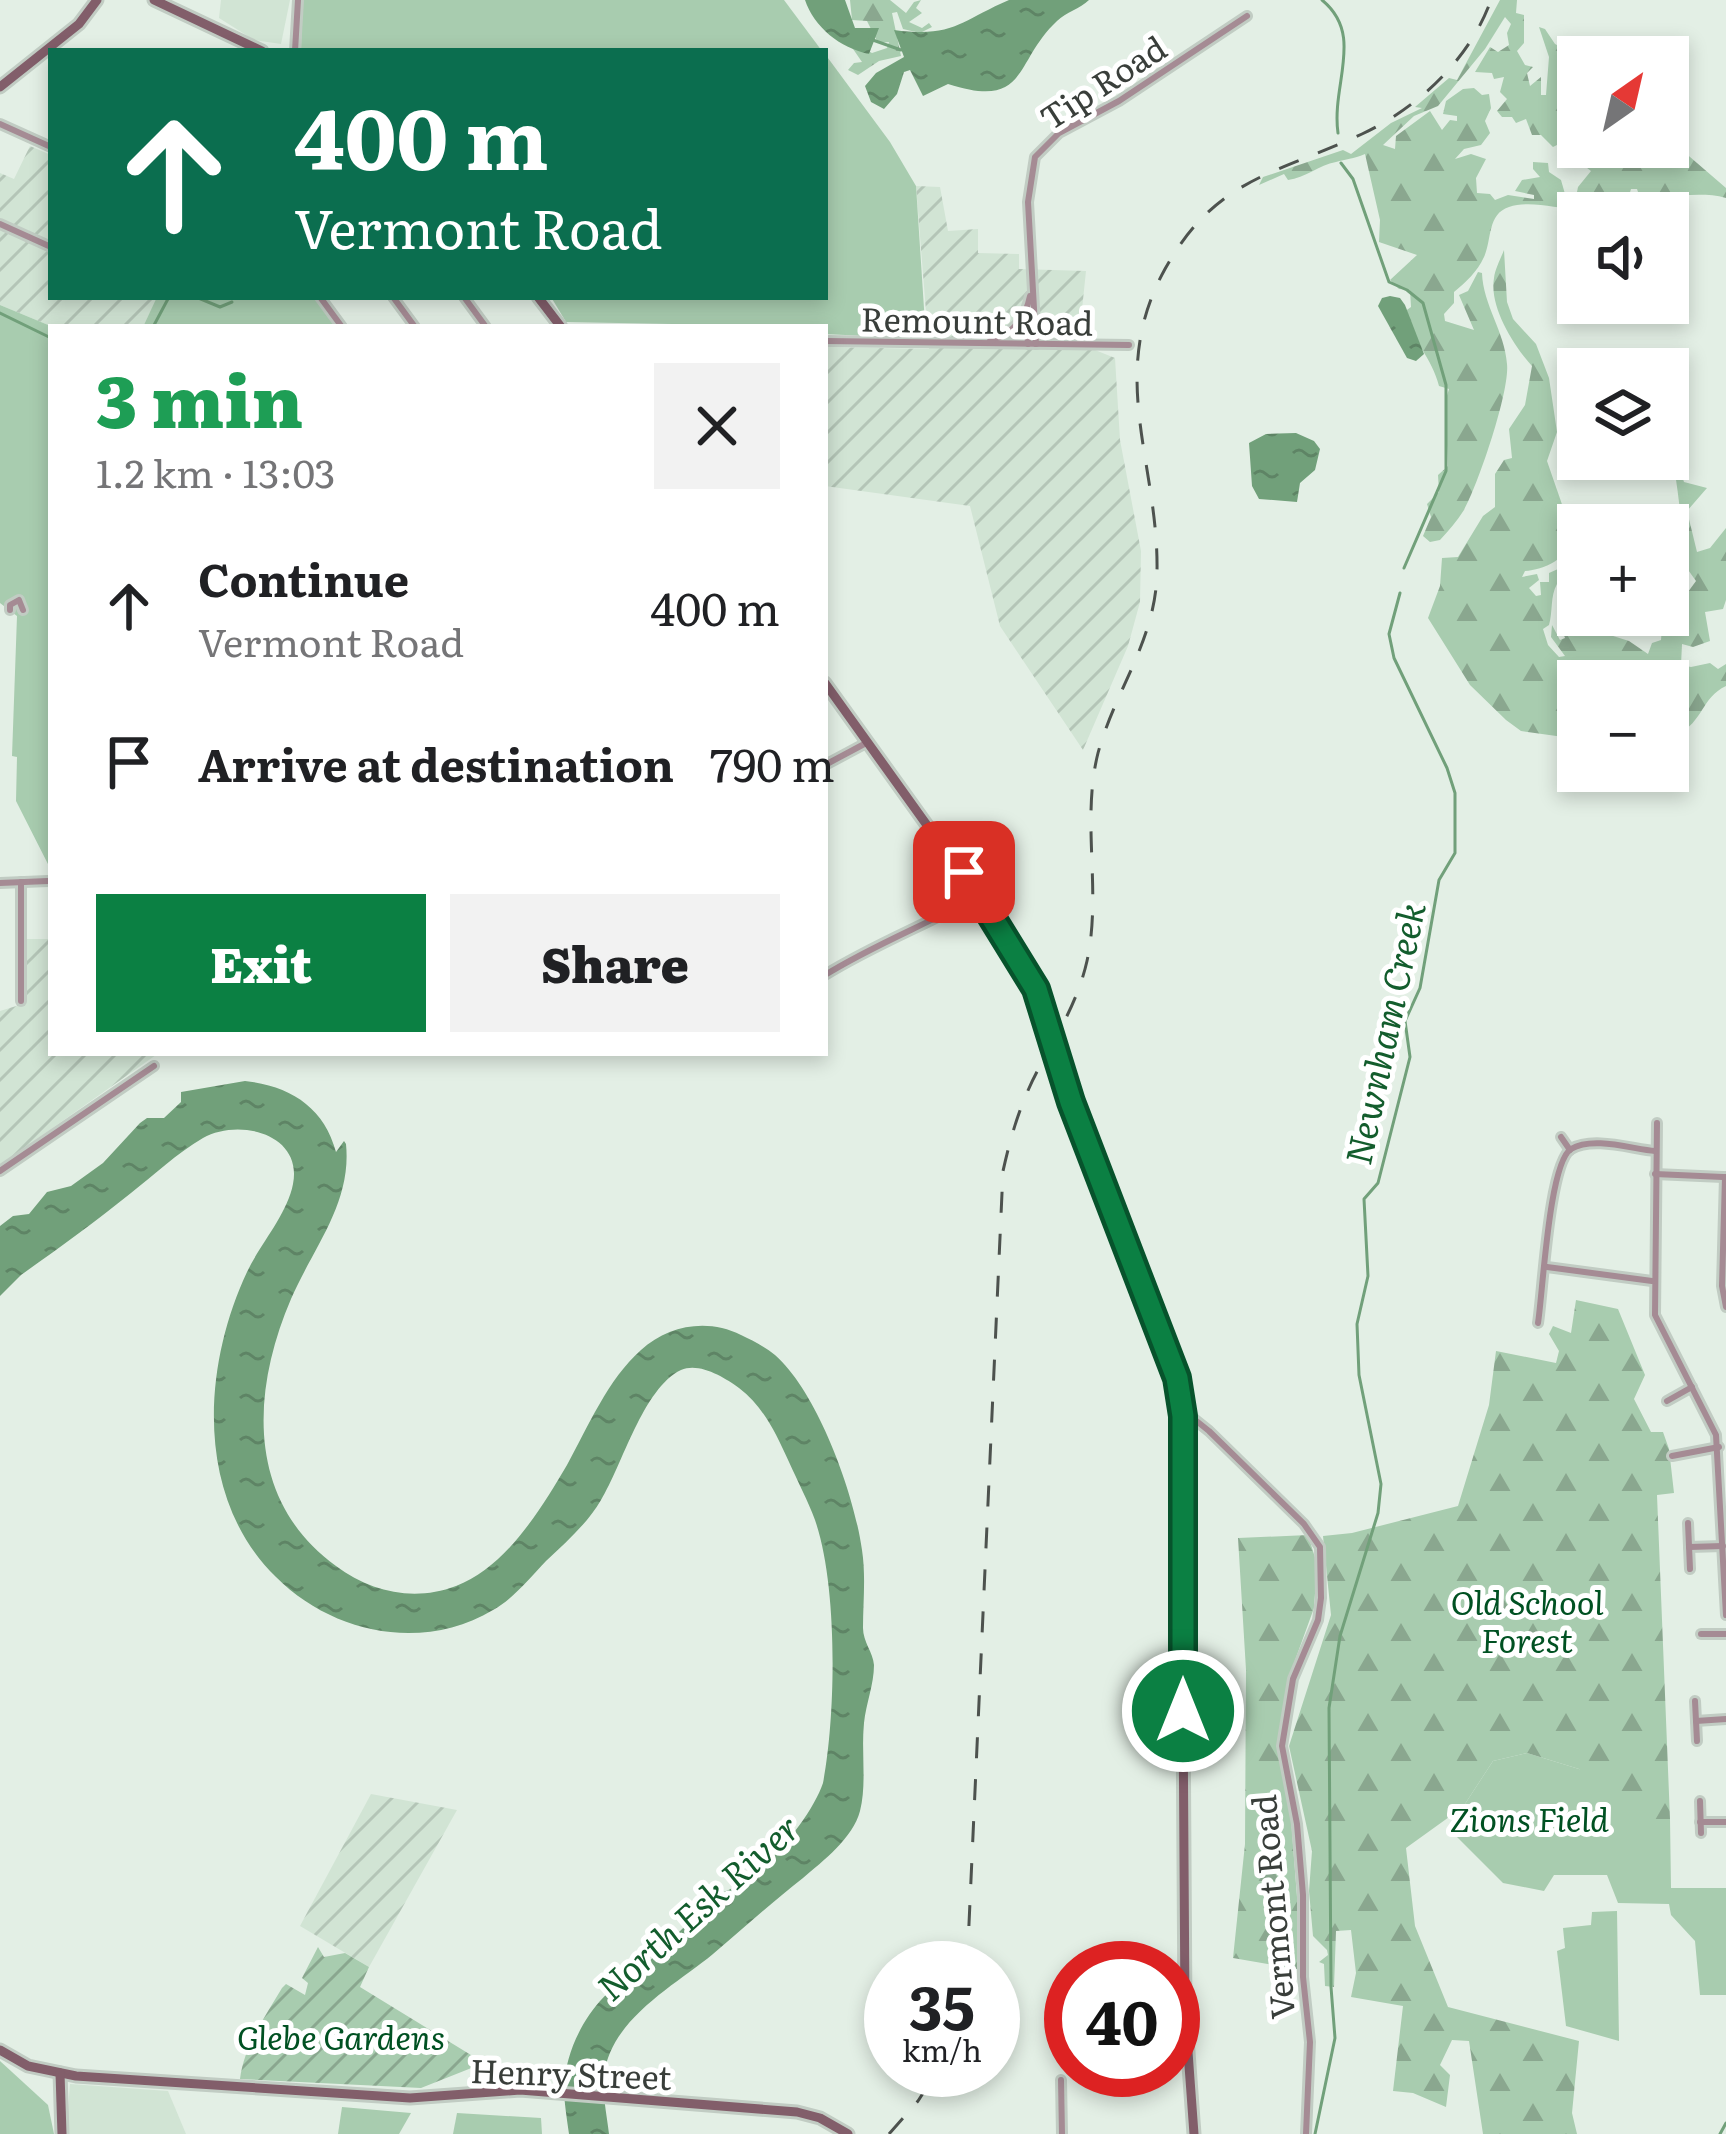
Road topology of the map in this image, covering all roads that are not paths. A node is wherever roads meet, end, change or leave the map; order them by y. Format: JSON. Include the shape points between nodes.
{"nodes":[{"id":1,"x":94,"y":0,"type":"edge"},
{"id":2,"x":154,"y":0,"type":"edge"},
{"id":3,"x":298,"y":0,"type":"edge"},
{"id":4,"x":1247,"y":16,"type":"dead end"},
{"id":5,"x":55,"y":48,"type":"edge"},
{"id":6,"x":256,"y":48,"type":"edge"},
{"id":7,"x":295,"y":48,"type":"edge"},
{"id":8,"x":48,"y":53,"type":"edge"},
{"id":9,"x":0,"y":87,"type":"edge"},
{"id":10,"x":0,"y":124,"type":"edge"},
{"id":11,"x":48,"y":146,"type":"edge"},
{"id":12,"x":0,"y":224,"type":"edge"},
{"id":13,"x":48,"y":246,"type":"edge"},
{"id":14,"x":395,"y":300,"type":"edge"},
{"id":15,"x":1028,"y":316,"type":"junction"},
{"id":16,"x":414,"y":324,"type":"edge"},
{"id":17,"x":828,"y":340,"type":"edge"},
{"id":18,"x":980,"y":343,"type":"junction"},
{"id":19,"x":1032,"y":344,"type":"junction"},
{"id":20,"x":1129,"y":344,"type":"dead end"},
{"id":21,"x":5,"y":610,"type":"edge"},
{"id":22,"x":23,"y":610,"type":"dead end"},
{"id":23,"x":828,"y":687,"type":"edge"},
{"id":24,"x":868,"y":742,"type":"junction"},
{"id":25,"x":828,"y":763,"type":"edge"},
{"id":26,"x":973,"y":828,"type":"dead end"},
{"id":27,"x":946,"y":848,"type":"junction"},
{"id":28,"x":48,"y":880,"type":"dead end"},
{"id":29,"x":21,"y":882,"type":"junction"},
{"id":30,"x":0,"y":883,"type":"edge"},
{"id":31,"x":980,"y":895,"type":"junction"},
{"id":32,"x":828,"y":973,"type":"edge"},
{"id":33,"x":21,"y":1001,"type":"dead end"},
{"id":34,"x":154,"y":1066,"type":"dead end"},
{"id":35,"x":1657,"y":1124,"type":"dead end"},
{"id":36,"x":1561,"y":1137,"type":"dead end"},
{"id":37,"x":1570,"y":1150,"type":"junction"},
{"id":38,"x":1655,"y":1151,"type":"junction"},
{"id":39,"x":0,"y":1171,"type":"edge"},
{"id":40,"x":1655,"y":1174,"type":"junction"},
{"id":41,"x":1725,"y":1177,"type":"edge"},
{"id":42,"x":1547,"y":1267,"type":"junction"},
{"id":43,"x":1652,"y":1282,"type":"junction"},
{"id":44,"x":1726,"y":1307,"type":"edge"},
{"id":45,"x":1538,"y":1323,"type":"dead end"},
{"id":46,"x":1692,"y":1387,"type":"junction"},
{"id":47,"x":1667,"y":1401,"type":"dead end"},
{"id":48,"x":1183,"y":1416,"type":"junction"},
{"id":49,"x":1719,"y":1448,"type":"junction"},
{"id":50,"x":1672,"y":1456,"type":"dead end"},
{"id":51,"x":1723,"y":1462,"type":"edge"},
{"id":52,"x":1688,"y":1522,"type":"dead end"},
{"id":53,"x":1723,"y":1546,"type":"edge"},
{"id":54,"x":1689,"y":1547,"type":"junction"},
{"id":55,"x":1690,"y":1569,"type":"dead end"},
{"id":56,"x":1725,"y":1575,"type":"edge"},
{"id":57,"x":1726,"y":1615,"type":"edge"},
{"id":58,"x":1701,"y":1634,"type":"dead end"},
{"id":59,"x":1726,"y":1634,"type":"edge"},
{"id":60,"x":1696,"y":1701,"type":"dead end"},
{"id":61,"x":1726,"y":1719,"type":"edge"},
{"id":62,"x":1696,"y":1720,"type":"junction"},
{"id":63,"x":1697,"y":1741,"type":"dead end"},
{"id":64,"x":1700,"y":1802,"type":"dead end"},
{"id":65,"x":1700,"y":1822,"type":"junction"},
{"id":66,"x":1726,"y":1822,"type":"edge"},
{"id":67,"x":1701,"y":1833,"type":"dead end"},
{"id":68,"x":0,"y":2047,"type":"edge"},
{"id":69,"x":57,"y":2072,"type":"junction"},
{"id":70,"x":1061,"y":2097,"type":"edge"},
{"id":71,"x":62,"y":2134,"type":"edge"},
{"id":72,"x":848,"y":2134,"type":"edge"},
{"id":73,"x":1061,"y":2134,"type":"edge"},
{"id":74,"x":1194,"y":2134,"type":"edge"},
{"id":75,"x":1306,"y":2134,"type":"edge"}],
"edges":[{"from":1,"to":5,"type":"street"},
{"from":2,"to":6,"type":"street"},
{"from":3,"to":7,"type":"street"},
{"from":4,"to":15,"type":"street","name":"Tip Road","via":[[1040,150],[1028,186]]},
{"from":8,"to":9,"type":"street"},
{"from":10,"to":11,"type":"street"},
{"from":12,"to":13,"type":"street"},
{"from":14,"to":16,"type":"street"},
{"from":15,"to":18,"type":"street"},
{"from":15,"to":19,"type":"street","name":"Tip Road"},
{"from":17,"to":18,"type":"street","name":"Remount Road"},
{"from":18,"to":19,"type":"street","name":"Remount Road"},
{"from":19,"to":20,"type":"street","name":"Remount Road"},
{"from":21,"to":22,"type":"street"},
{"from":23,"to":24,"type":"street"},
{"from":24,"to":25,"type":"street"},
{"from":24,"to":27,"type":"street"},
{"from":26,"to":27,"type":"street"},
{"from":27,"to":31,"type":"street"},
{"from":28,"to":29,"type":"street"},
{"from":29,"to":30,"type":"street"},
{"from":29,"to":33,"type":"street"},
{"from":31,"to":32,"type":"street"},
{"from":31,"to":48,"type":"street","bridge":true,"via":[[1031,978],[1173,1366]]},
{"from":34,"to":39,"type":"street"},
{"from":35,"to":38,"type":"street"},
{"from":36,"to":37,"type":"street"},
{"from":37,"to":38,"type":"street","via":[[1594,1144]]},
{"from":37,"to":42,"type":"street","via":[[1557,1172]]},
{"from":38,"to":40,"type":"street"},
{"from":40,"to":41,"type":"street"},
{"from":40,"to":43,"type":"street"},
{"from":41,"to":44,"type":"street"},
{"from":42,"to":43,"type":"street"},
{"from":42,"to":45,"type":"street"},
{"from":43,"to":46,"type":"street","via":[[1659,1329]]},
{"from":46,"to":47,"type":"street"},
{"from":46,"to":49,"type":"street"},
{"from":48,"to":74,"type":"street","via":[[1185,2011]]},
{"from":48,"to":75,"type":"street","name":"Vermont Road","via":[[1304,1524],[1322,1557],[1318,1620],[1293,1679],[1282,1745],[1303,1895]]},
{"from":49,"to":50,"type":"street"},
{"from":49,"to":51,"type":"street"},
{"from":51,"to":53,"type":"street"},
{"from":52,"to":54,"type":"street"},
{"from":53,"to":54,"type":"street"},
{"from":53,"to":56,"type":"street"},
{"from":54,"to":55,"type":"street"},
{"from":56,"to":57,"type":"street"},
{"from":58,"to":59,"type":"street"},
{"from":60,"to":62,"type":"street"},
{"from":61,"to":62,"type":"street"},
{"from":62,"to":63,"type":"street"},
{"from":64,"to":65,"type":"street"},
{"from":65,"to":66,"type":"street"},
{"from":65,"to":67,"type":"street"},
{"from":68,"to":69,"type":"street","name":"Henry Street"},
{"from":69,"to":71,"type":"street"},
{"from":69,"to":72,"type":"street","name":"Henry Street","via":[[410,2098],[535,2091],[630,2098],[797,2112]]},
{"from":70,"to":73,"type":"street"}]}
